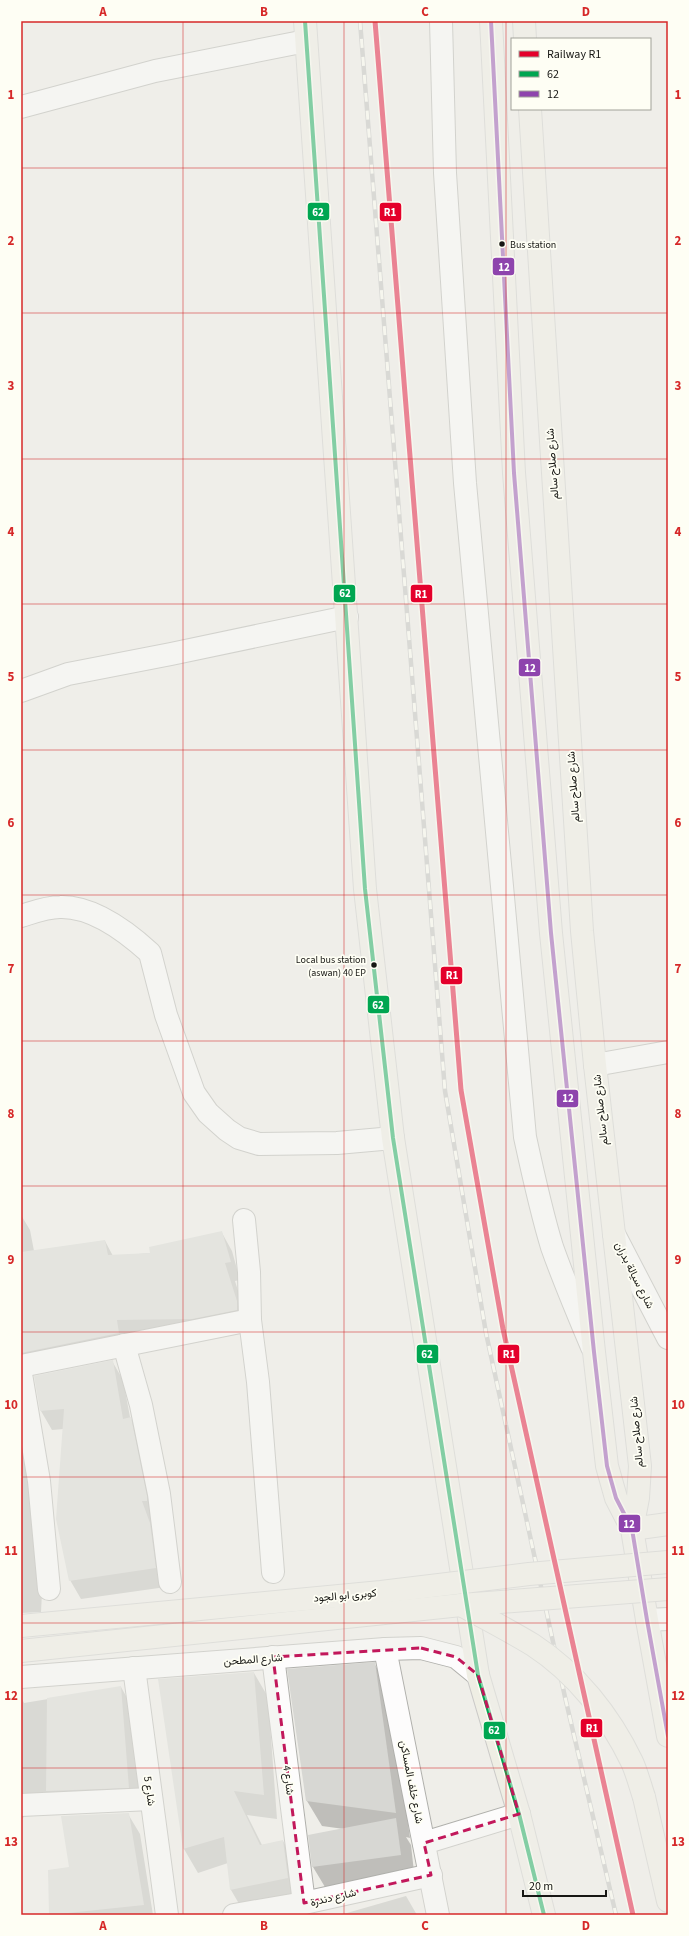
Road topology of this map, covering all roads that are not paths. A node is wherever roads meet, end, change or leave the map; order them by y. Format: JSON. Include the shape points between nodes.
{"nodes":[{"id":1,"x":441,"y":21,"type":"edge"},
{"id":2,"x":491,"y":21,"type":"edge"},
{"id":3,"x":524,"y":21,"type":"edge"},
{"id":4,"x":305,"y":31,"type":"edge"},
{"id":5,"x":525,"y":38,"type":"edge"},
{"id":6,"x":21,"y":107,"type":"edge"},
{"id":7,"x":530,"y":110,"type":"edge"},
{"id":8,"x":347,"y":617,"type":"junction"},
{"id":9,"x":21,"y":691,"type":"edge"},
{"id":10,"x":21,"y":916,"type":"edge"},
{"id":11,"x":668,"y":1052,"type":"edge"},
{"id":12,"x":595,"y":1065,"type":"junction"},
{"id":13,"x":392,"y":1138,"type":"junction"},
{"id":14,"x":244,"y":1220,"type":"dead end"},
{"id":15,"x":614,"y":1234,"type":"junction"},
{"id":16,"x":250,"y":1320,"type":"junction"},
{"id":17,"x":667,"y":1334,"type":"edge"},
{"id":18,"x":124,"y":1345,"type":"junction"},
{"id":19,"x":594,"y":1352,"type":"junction"},
{"id":20,"x":21,"y":1366,"type":"edge"},
{"id":21,"x":21,"y":1374,"type":"edge"},
{"id":22,"x":668,"y":1524,"type":"edge"},
{"id":23,"x":632,"y":1529,"type":"junction"},
{"id":24,"x":668,"y":1562,"type":"edge"},
{"id":25,"x":273,"y":1572,"type":"dead end"},
{"id":26,"x":170,"y":1582,"type":"dead end"},
{"id":27,"x":49,"y":1589,"type":"dead end"},
{"id":28,"x":668,"y":1589,"type":"edge"},
{"id":29,"x":461,"y":1605,"type":"junction"},
{"id":30,"x":668,"y":1619,"type":"edge"},
{"id":31,"x":647,"y":1620,"type":"junction"},
{"id":32,"x":21,"y":1626,"type":"edge"},
{"id":33,"x":385,"y":1649,"type":"junction"},
{"id":34,"x":21,"y":1651,"type":"edge"},
{"id":35,"x":273,"y":1657,"type":"junction"},
{"id":36,"x":134,"y":1668,"type":"junction"},
{"id":37,"x":478,"y":1675,"type":"junction"},
{"id":38,"x":21,"y":1677,"type":"edge"},
{"id":39,"x":668,"y":1736,"type":"edge"},
{"id":40,"x":152,"y":1799,"type":"junction"},
{"id":41,"x":21,"y":1806,"type":"edge"},
{"id":42,"x":519,"y":1814,"type":"junction"},
{"id":43,"x":424,"y":1843,"type":"junction"},
{"id":44,"x":431,"y":1875,"type":"junction"},
{"id":45,"x":668,"y":1901,"type":"edge"},
{"id":46,"x":304,"y":1903,"type":"junction"},
{"id":47,"x":167,"y":1915,"type":"edge"},
{"id":48,"x":234,"y":1915,"type":"edge"},
{"id":49,"x":438,"y":1915,"type":"edge"},
{"id":50,"x":544,"y":1915,"type":"edge"}],
"edges":[{"from":1,"to":19,"type":"street","via":[[445,173],[465,483],[525,1137],[552,1247],[571,1300]]},
{"from":2,"to":19,"type":"main road","via":[[515,488],[551,933]]},
{"from":3,"to":5,"type":"main road"},
{"from":4,"to":6,"type":"street"},
{"from":4,"to":8,"type":"main road"},
{"from":7,"to":12,"type":"main road","name":"شارع صلاح سالم","via":[[582,931]]},
{"from":8,"to":9,"type":"street","via":[[68,674]]},
{"from":8,"to":13,"type":"main road","via":[[365,889]]},
{"from":10,"to":13,"type":"street","via":[[60,907],[80,909],[102,918],[150,953],[166,1015],[194,1093],[208,1113],[239,1138],[259,1144],[283,1145],[337,1144]]},
{"from":11,"to":12,"type":"street"},
{"from":12,"to":15,"type":"main road","name":"شارع صلاح سالم"},
{"from":13,"to":37,"type":"main road"},
{"from":14,"to":16,"type":"street"},
{"from":15,"to":17,"type":"street","name":"شارع سيالة بدران"},
{"from":15,"to":23,"type":"main road","name":"شارع صلاح سالم","via":[[640,1466],[638,1498]]},
{"from":16,"to":18,"type":"street"},
{"from":16,"to":25,"type":"street","via":[[258,1382]]},
{"from":18,"to":20,"type":"street"},
{"from":18,"to":26,"type":"street","via":[[141,1405],[158,1487]]},
{"from":19,"to":23,"type":"main road","via":[[607,1466],[616,1498]]},
{"from":21,"to":27,"type":"street","via":[[39,1481]]},
{"from":22,"to":23,"type":"main road"},
{"from":23,"to":31,"type":"main road"},
{"from":24,"to":32,"type":"main road","name":"كوبرى ابو الجود","bridge":true},
{"from":28,"to":29,"type":"main road","name":"كوبرى ابو الجود","bridge":true},
{"from":29,"to":34,"type":"main road","name":"كوبرى ابو الجود","bridge":true},
{"from":29,"to":45,"type":"main road","bridge":true,"via":[[533,1646],[564,1669],[591,1697],[614,1729],[629,1756],[644,1797]]},
{"from":30,"to":31,"type":"street"},
{"from":31,"to":39,"type":"main road"},
{"from":33,"to":35,"type":"street","name":"شارع المطحن"},
{"from":33,"to":37,"type":"street","name":"شارع المطحن","via":[[421,1648],[456,1657]]},
{"from":33,"to":43,"type":"street","name":"شارع خلف المساكن"},
{"from":35,"to":36,"type":"street","name":"شارع المطحن"},
{"from":35,"to":46,"type":"street","name":"شارع 4"},
{"from":36,"to":38,"type":"street","name":"شارع المطحن"},
{"from":36,"to":40,"type":"street","name":"شارع 5"},
{"from":37,"to":42,"type":"main road"},
{"from":40,"to":41,"type":"street"},
{"from":40,"to":47,"type":"street","name":"شارع 5"},
{"from":42,"to":43,"type":"street"},
{"from":42,"to":50,"type":"main road"},
{"from":43,"to":44,"type":"street","name":"شارع خلف المساكن"},
{"from":44,"to":46,"type":"street","name":"شارع دندرة"},
{"from":44,"to":49,"type":"street","name":"شارع خلف المساكن"},
{"from":46,"to":48,"type":"street","name":"شارع دندرة"}]}
